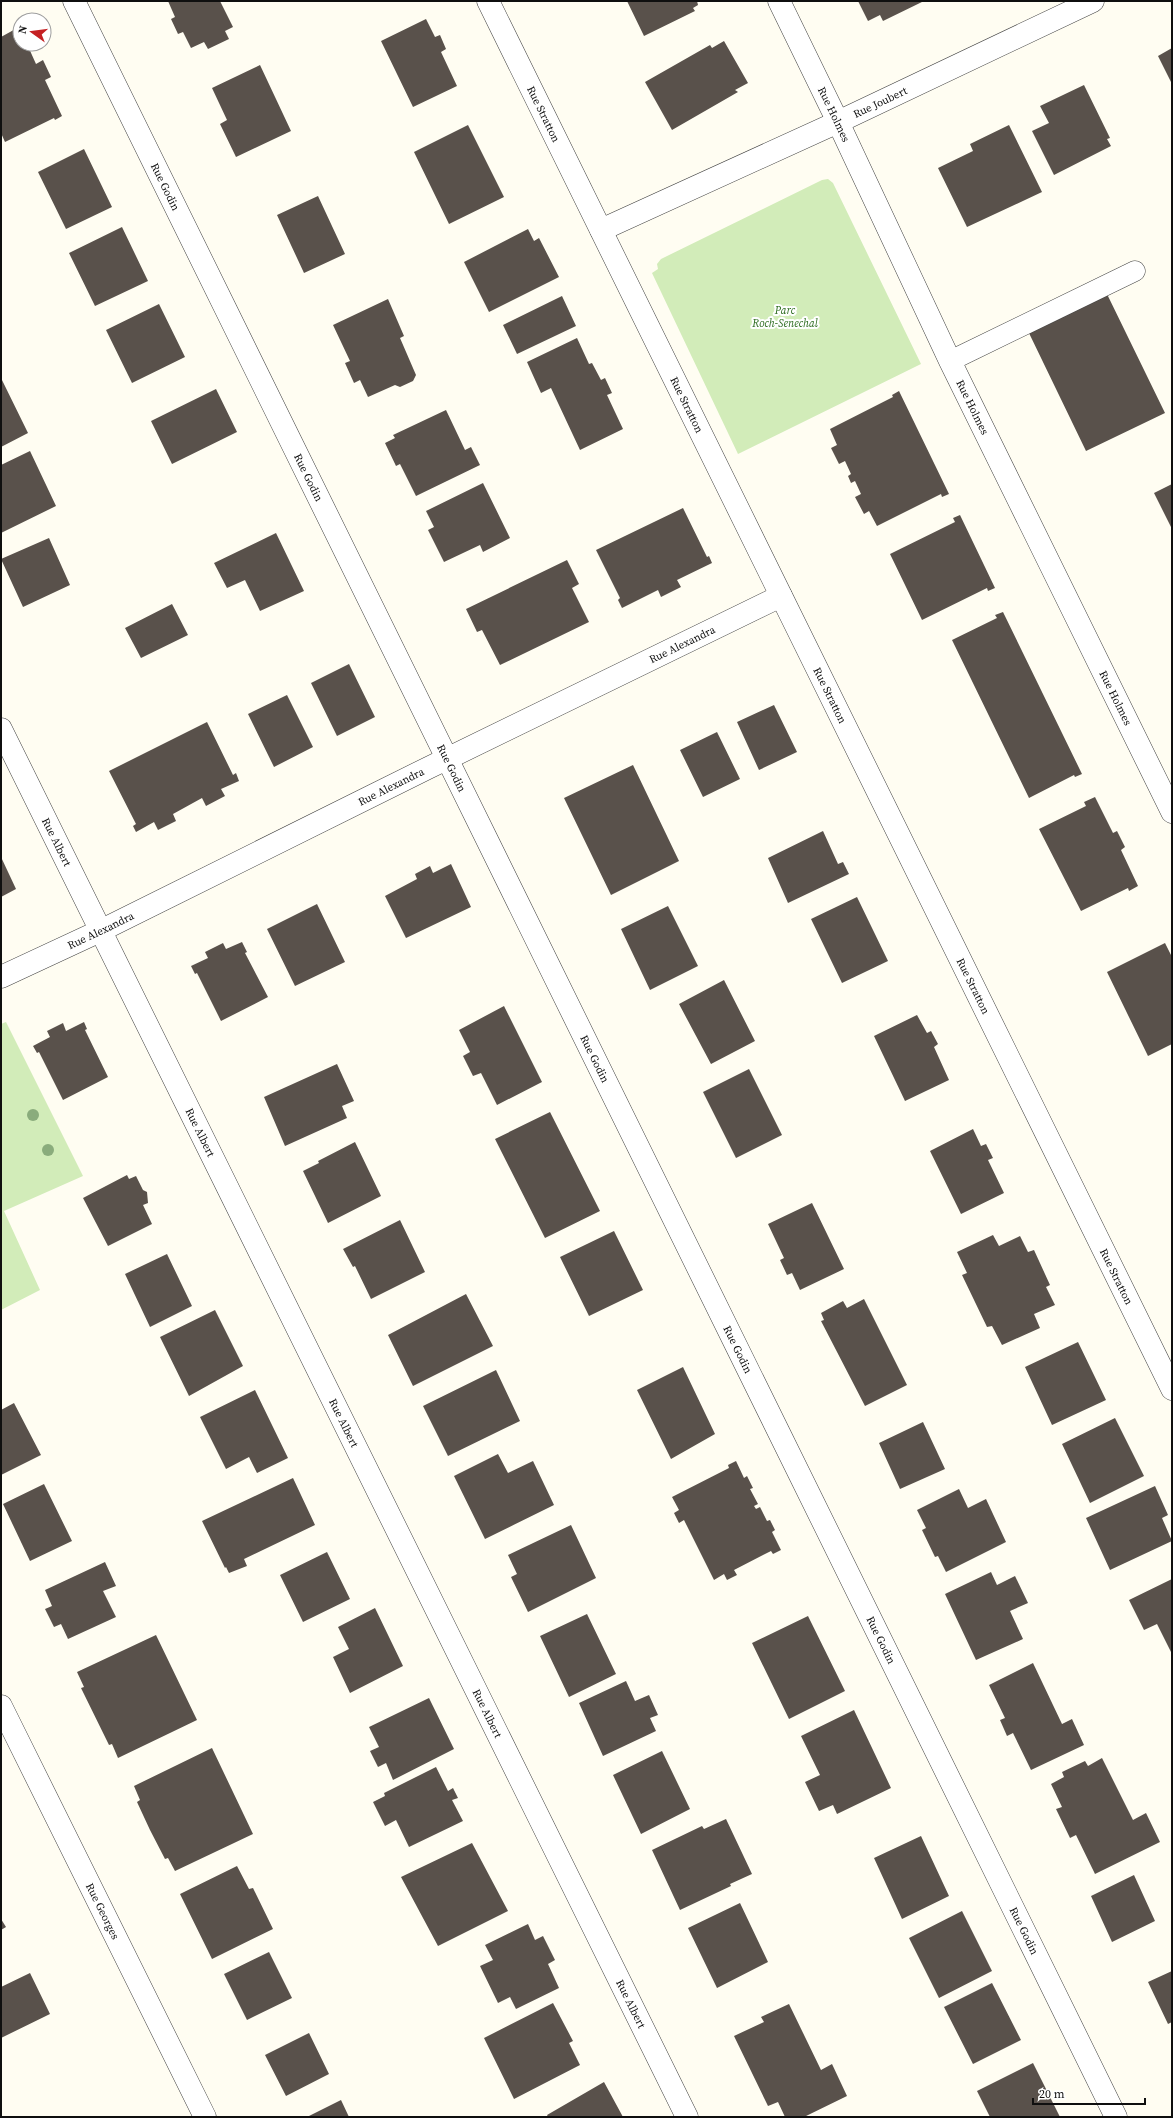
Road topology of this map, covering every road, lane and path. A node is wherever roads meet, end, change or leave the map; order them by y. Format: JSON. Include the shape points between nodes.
{"nodes":[{"id":1,"x":74,"y":1,"type":"edge"},
{"id":2,"x":488,"y":1,"type":"edge"},
{"id":3,"x":779,"y":1,"type":"edge"},
{"id":4,"x":1093,"y":1,"type":"edge"},
{"id":5,"x":838,"y":122,"type":"junction"},
{"id":6,"x":601,"y":230,"type":"junction"},
{"id":7,"x":1136,"y":271,"type":"dead end"},
{"id":8,"x":950,"y":361,"type":"junction"},
{"id":9,"x":781,"y":596,"type":"junction"},
{"id":10,"x":1,"y":730,"type":"edge"},
{"id":11,"x":447,"y":758,"type":"junction"},
{"id":12,"x":1172,"y":812,"type":"edge"},
{"id":13,"x":102,"y":930,"type":"junction"},
{"id":14,"x":1,"y":978,"type":"edge"},
{"id":15,"x":1172,"y":1389,"type":"edge"},
{"id":16,"x":1,"y":1706,"type":"edge"},
{"id":17,"x":205,"y":2117,"type":"edge"},
{"id":18,"x":687,"y":2117,"type":"edge"},
{"id":19,"x":1116,"y":2117,"type":"edge"}],
"edges":[{"from":1,"to":11,"type":"street","name":"Rue Godin"},
{"from":2,"to":6,"type":"street","name":"Rue Stratton"},
{"from":3,"to":5,"type":"street","name":"Rue Holmes"},
{"from":4,"to":5,"type":"street","name":"Rue Joubert"},
{"from":5,"to":6,"type":"street","name":"Rue Joubert"},
{"from":5,"to":8,"type":"street","name":"Rue Holmes"},
{"from":6,"to":9,"type":"street","name":"Rue Stratton"},
{"from":7,"to":8,"type":"lane"},
{"from":8,"to":12,"type":"street","name":"Rue Holmes"},
{"from":9,"to":11,"type":"street","name":"Rue Alexandra"},
{"from":9,"to":15,"type":"street","name":"Rue Stratton"},
{"from":10,"to":13,"type":"street","name":"Rue Albert"},
{"from":11,"to":13,"type":"street","name":"Rue Alexandra"},
{"from":11,"to":19,"type":"street","name":"Rue Godin"},
{"from":13,"to":14,"type":"street","name":"Rue Alexandra"},
{"from":13,"to":18,"type":"street","name":"Rue Albert"},
{"from":16,"to":17,"type":"street","name":"Rue Georges"}]}
